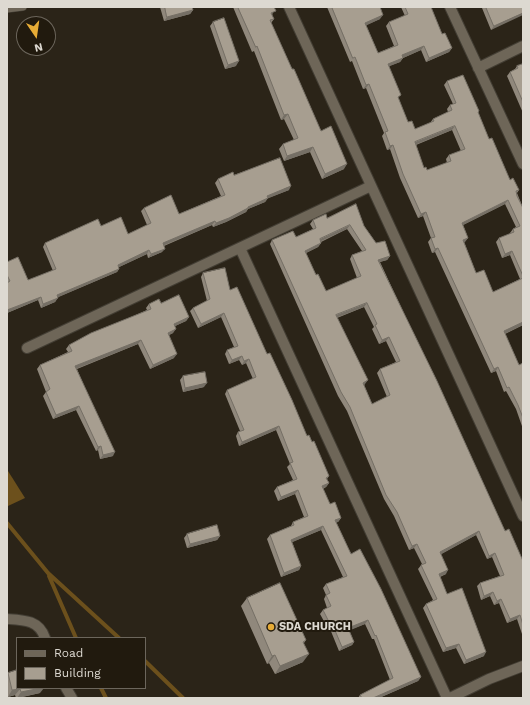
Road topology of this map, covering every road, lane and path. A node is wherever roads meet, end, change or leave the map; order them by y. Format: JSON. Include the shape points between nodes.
{"nodes":[{"id":1,"x":23,"y":7,"type":"edge"},
{"id":2,"x":290,"y":7,"type":"edge"},
{"id":3,"x":450,"y":7,"type":"edge"},
{"id":4,"x":7,"y":9,"type":"edge"},
{"id":5,"x":523,"y":46,"type":"edge"},
{"id":6,"x":478,"y":68,"type":"junction"},
{"id":7,"x":523,"y":164,"type":"edge"},
{"id":8,"x":371,"y":186,"type":"junction"},
{"id":9,"x":240,"y":248,"type":"junction"},
{"id":10,"x":27,"y":348,"type":"dead end"},
{"id":11,"x":523,"y":516,"type":"edge"},
{"id":12,"x":7,"y":619,"type":"edge"},
{"id":13,"x":45,"y":637,"type":"edge"},
{"id":14,"x":523,"y":666,"type":"edge"},
{"id":15,"x":67,"y":689,"type":"edge"},
{"id":16,"x":72,"y":698,"type":"edge"},
{"id":17,"x":447,"y":698,"type":"edge"},
{"id":18,"x":450,"y":698,"type":"edge"}],
"edges":[{"from":1,"to":4,"type":"lane"},
{"from":2,"to":8,"type":"street"},
{"from":3,"to":6,"type":"street"},
{"from":5,"to":6,"type":"street"},
{"from":6,"to":7,"type":"street"},
{"from":8,"to":9,"type":"street"},
{"from":8,"to":11,"type":"street"},
{"from":9,"to":10,"type":"street"},
{"from":9,"to":17,"type":"street"},
{"from":12,"to":13,"type":"street","via":[[27,620],[36,624]]},
{"from":14,"to":18,"type":"street"},
{"from":15,"to":16,"type":"street"}]}
